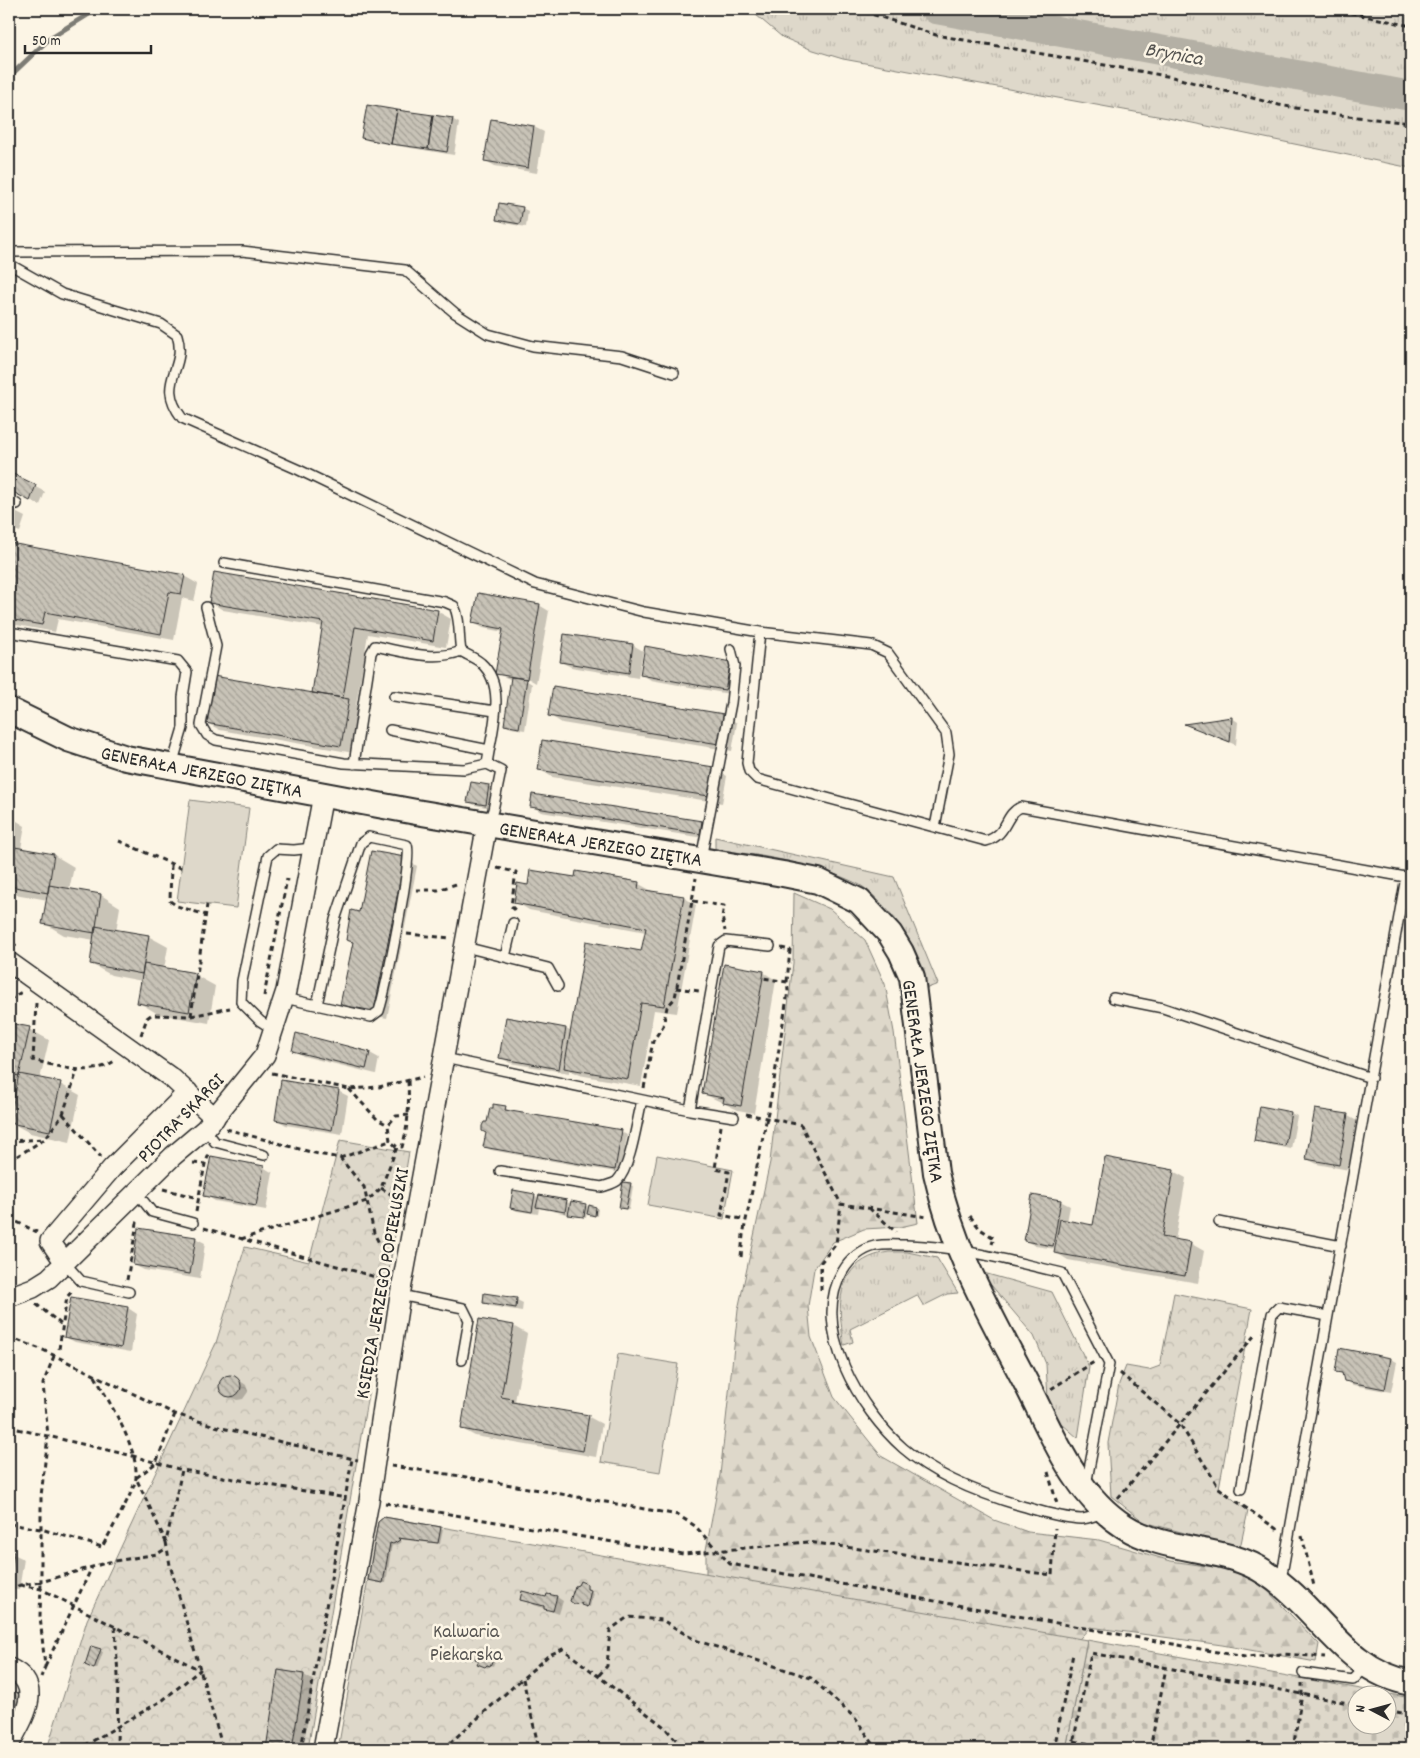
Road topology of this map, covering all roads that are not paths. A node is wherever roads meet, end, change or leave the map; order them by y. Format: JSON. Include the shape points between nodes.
{"nodes":[{"id":1,"x":9,"y":252,"type":"edge"},
{"id":2,"x":9,"y":264,"type":"edge"},
{"id":3,"x":674,"y":374,"type":"dead end"},
{"id":4,"x":224,"y":563,"type":"dead end"},
{"id":5,"x":206,"y":608,"type":"dead end"},
{"id":6,"x":9,"y":632,"type":"edge"},
{"id":7,"x":760,"y":632,"type":"junction"},
{"id":8,"x":731,"y":649,"type":"dead end"},
{"id":9,"x":461,"y":651,"type":"junction"},
{"id":10,"x":394,"y":696,"type":"dead end"},
{"id":11,"x":9,"y":710,"type":"edge"},
{"id":12,"x":495,"y":711,"type":"junction"},
{"id":13,"x":390,"y":730,"type":"dead end"},
{"id":14,"x":489,"y":750,"type":"junction"},
{"id":15,"x":354,"y":764,"type":"junction"},
{"id":16,"x":487,"y":764,"type":"junction"},
{"id":17,"x":172,"y":766,"type":"junction"},
{"id":18,"x":323,"y":795,"type":"junction"},
{"id":19,"x":487,"y":824,"type":"junction"},
{"id":20,"x":935,"y":827,"type":"junction"},
{"id":21,"x":312,"y":848,"type":"junction"},
{"id":22,"x":699,"y":866,"type":"junction"},
{"id":23,"x":1409,"y":878,"type":"edge"},
{"id":24,"x":514,"y":924,"type":"dead end"},
{"id":25,"x":455,"y":944,"type":"junction"},
{"id":26,"x":770,"y":946,"type":"road end"},
{"id":27,"x":504,"y":957,"type":"junction"},
{"id":28,"x":9,"y":962,"type":"edge"},
{"id":29,"x":558,"y":986,"type":"dead end"},
{"id":30,"x":284,"y":998,"type":"junction"},
{"id":31,"x":1113,"y":998,"type":"dead end"},
{"id":32,"x":317,"y":1005,"type":"junction"},
{"id":33,"x":274,"y":1030,"type":"junction"},
{"id":34,"x":444,"y":1058,"type":"junction"},
{"id":35,"x":1371,"y":1078,"type":"junction"},
{"id":36,"x":188,"y":1092,"type":"junction"},
{"id":37,"x":642,"y":1100,"type":"junction"},
{"id":38,"x":690,"y":1110,"type":"junction"},
{"id":39,"x":734,"y":1117,"type":"road end"},
{"id":40,"x":213,"y":1125,"type":"junction"},
{"id":41,"x":264,"y":1155,"type":"dead end"},
{"id":42,"x":500,"y":1171,"type":"dead end"},
{"id":43,"x":137,"y":1192,"type":"junction"},
{"id":44,"x":1219,"y":1222,"type":"dead end"},
{"id":45,"x":193,"y":1223,"type":"road end"},
{"id":46,"x":1341,"y":1246,"type":"junction"},
{"id":47,"x":958,"y":1249,"type":"junction"},
{"id":48,"x":65,"y":1263,"type":"junction"},
{"id":49,"x":127,"y":1292,"type":"road end"},
{"id":50,"x":400,"y":1295,"type":"junction"},
{"id":51,"x":9,"y":1297,"type":"edge"},
{"id":52,"x":1328,"y":1316,"type":"junction"},
{"id":53,"x":462,"y":1360,"type":"dead end"},
{"id":54,"x":1241,"y":1489,"type":"dead end"},
{"id":55,"x":1085,"y":1490,"type":"junction"},
{"id":56,"x":1104,"y":1512,"type":"junction"},
{"id":57,"x":1280,"y":1583,"type":"junction"},
{"id":58,"x":1367,"y":1665,"type":"junction"},
{"id":59,"x":9,"y":1668,"type":"edge"},
{"id":60,"x":1303,"y":1673,"type":"road end"},
{"id":61,"x":1411,"y":1683,"type":"edge"},
{"id":62,"x":9,"y":1745,"type":"edge"},
{"id":63,"x":323,"y":1749,"type":"edge"}],
"edges":[{"from":1,"to":3,"type":"lane","via":[[242,251],[405,270],[455,313],[488,334],[533,346],[622,356]]},
{"from":2,"to":7,"type":"lane","via":[[62,294],[161,324],[177,335],[180,355],[170,395],[182,418],[299,470],[535,584],[644,612]]},
{"from":4,"to":9,"type":"lane","via":[[445,602],[454,606],[459,617]]},
{"from":5,"to":15,"type":"lane","via":[[216,646],[202,712],[203,730],[216,740]]},
{"from":6,"to":17,"type":"lane","via":[[178,660],[186,672],[183,728]]},
{"from":7,"to":20,"type":"lane","via":[[871,645],[888,652],[946,733],[949,754]]},
{"from":7,"to":20,"type":"lane","via":[[747,763],[749,771],[757,779]]},
{"from":8,"to":22,"type":"lane","via":[[735,666],[731,703]]},
{"from":9,"to":12,"type":"lane","via":[[482,664],[494,685]]},
{"from":9,"to":15,"type":"lane","via":[[448,656],[428,656],[375,646],[371,653]]},
{"from":10,"to":12,"type":"lane"},
{"from":11,"to":17,"type":"street","name":"GENERAŁA JERZEGO ZIĘTKA","via":[[92,748]]},
{"from":12,"to":14,"type":"lane"},
{"from":13,"to":14,"type":"lane"},
{"from":14,"to":16,"type":"lane"},
{"from":15,"to":16,"type":"lane","via":[[464,769]]},
{"from":16,"to":19,"type":"lane","via":[[501,771]]},
{"from":17,"to":18,"type":"street","name":"GENERAŁA JERZEGO ZIĘTKA"},
{"from":18,"to":19,"type":"street","name":"GENERAŁA JERZEGO ZIĘTKA"},
{"from":18,"to":21,"type":"street","name":"PIOTRA SKARGI"},
{"from":19,"to":22,"type":"street","name":"GENERAŁA JERZEGO ZIĘTKA"},
{"from":19,"to":25,"type":"street","name":"KSIĘDZA JERZEGO POPIEŁUSZKI"},
{"from":20,"to":23,"type":"lane","via":[[986,841],[995,839],[1014,810],[1021,807]]},
{"from":21,"to":30,"type":"street","name":"PIOTRA SKARGI"},
{"from":21,"to":33,"type":"lane","via":[[276,849],[268,856],[242,981],[241,1002]]},
{"from":22,"to":47,"type":"street","name":"GENERAŁA JERZEGO ZIĘTKA","via":[[818,881],[859,901],[890,934],[912,976],[936,1174]]},
{"from":23,"to":35,"type":"lane"},
{"from":24,"to":27,"type":"lane"},
{"from":25,"to":27,"type":"lane"},
{"from":25,"to":34,"type":"street","name":"KSIĘDZA JERZEGO POPIEŁUSZKI"},
{"from":26,"to":38,"type":"lane","via":[[726,941],[719,946]]},
{"from":27,"to":29,"type":"lane","via":[[548,968]]},
{"from":28,"to":36,"type":"street"},
{"from":30,"to":32,"type":"lane"},
{"from":30,"to":33,"type":"street","name":"PIOTRA SKARGI"},
{"from":31,"to":35,"type":"lane","via":[[1163,1008]]},
{"from":32,"to":32,"type":"lane","via":[[371,1017],[376,1015],[381,1005],[404,890],[409,857],[407,845],[369,837],[361,843],[335,920]]},
{"from":33,"to":40,"type":"street","name":"PIOTRA SKARGI","via":[[258,1067]]},
{"from":34,"to":37,"type":"lane"},
{"from":34,"to":50,"type":"street","name":"KSIĘDZA JERZEGO POPIEŁUSZKI"},
{"from":35,"to":46,"type":"lane"},
{"from":36,"to":40,"type":"street"},
{"from":36,"to":48,"type":"street","via":[[112,1168],[50,1241]]},
{"from":37,"to":38,"type":"lane"},
{"from":37,"to":42,"type":"lane","via":[[627,1161],[615,1183],[602,1187]]},
{"from":38,"to":39,"type":"lane"},
{"from":40,"to":41,"type":"lane","via":[[215,1142]]},
{"from":40,"to":43,"type":"street","name":"PIOTRA SKARGI","via":[[173,1156]]},
{"from":43,"to":45,"type":"lane","via":[[152,1212]]},
{"from":43,"to":48,"type":"street","name":"PIOTRA SKARGI"},
{"from":44,"to":46,"type":"lane"},
{"from":46,"to":52,"type":"lane"},
{"from":47,"to":55,"type":"street","name":"GENERAŁA JERZEGO ZIĘTKA","via":[[1055,1439]]},
{"from":47,"to":55,"type":"lane","via":[[1062,1272],[1109,1364]]},
{"from":47,"to":56,"type":"lane","via":[[928,1245],[876,1246],[859,1253],[847,1265],[838,1279],[833,1299],[835,1340],[858,1395],[904,1449],[966,1485],[1012,1503],[1056,1515],[1082,1519]]},
{"from":48,"to":49,"type":"lane","via":[[80,1281]]},
{"from":48,"to":51,"type":"street","name":"PIOTRA SKARGI","via":[[33,1288]]},
{"from":50,"to":53,"type":"lane","via":[[463,1308],[469,1320]]},
{"from":50,"to":63,"type":"street","name":"KSIĘDZA JERZEGO POPIEŁUSZKI","via":[[366,1462],[369,1501]]},
{"from":52,"to":54,"type":"lane","via":[[1279,1306],[1272,1314]]},
{"from":52,"to":57,"type":"lane"},
{"from":55,"to":56,"type":"street","name":"GENERAŁA JERZEGO ZIĘTKA"},
{"from":56,"to":57,"type":"street","name":"GENERAŁA JERZEGO ZIĘTKA","via":[[1148,1538],[1250,1564]]},
{"from":57,"to":58,"type":"street","name":"GENERAŁA JERZEGO ZIĘTKA","via":[[1342,1647]]},
{"from":58,"to":60,"type":"lane","via":[[1353,1680]]},
{"from":58,"to":61,"type":"street","name":"GENERAŁA JERZEGO ZIĘTKA","via":[[1389,1677]]},
{"from":59,"to":62,"type":"street","via":[[19,1673],[29,1686],[29,1702]]}]}
